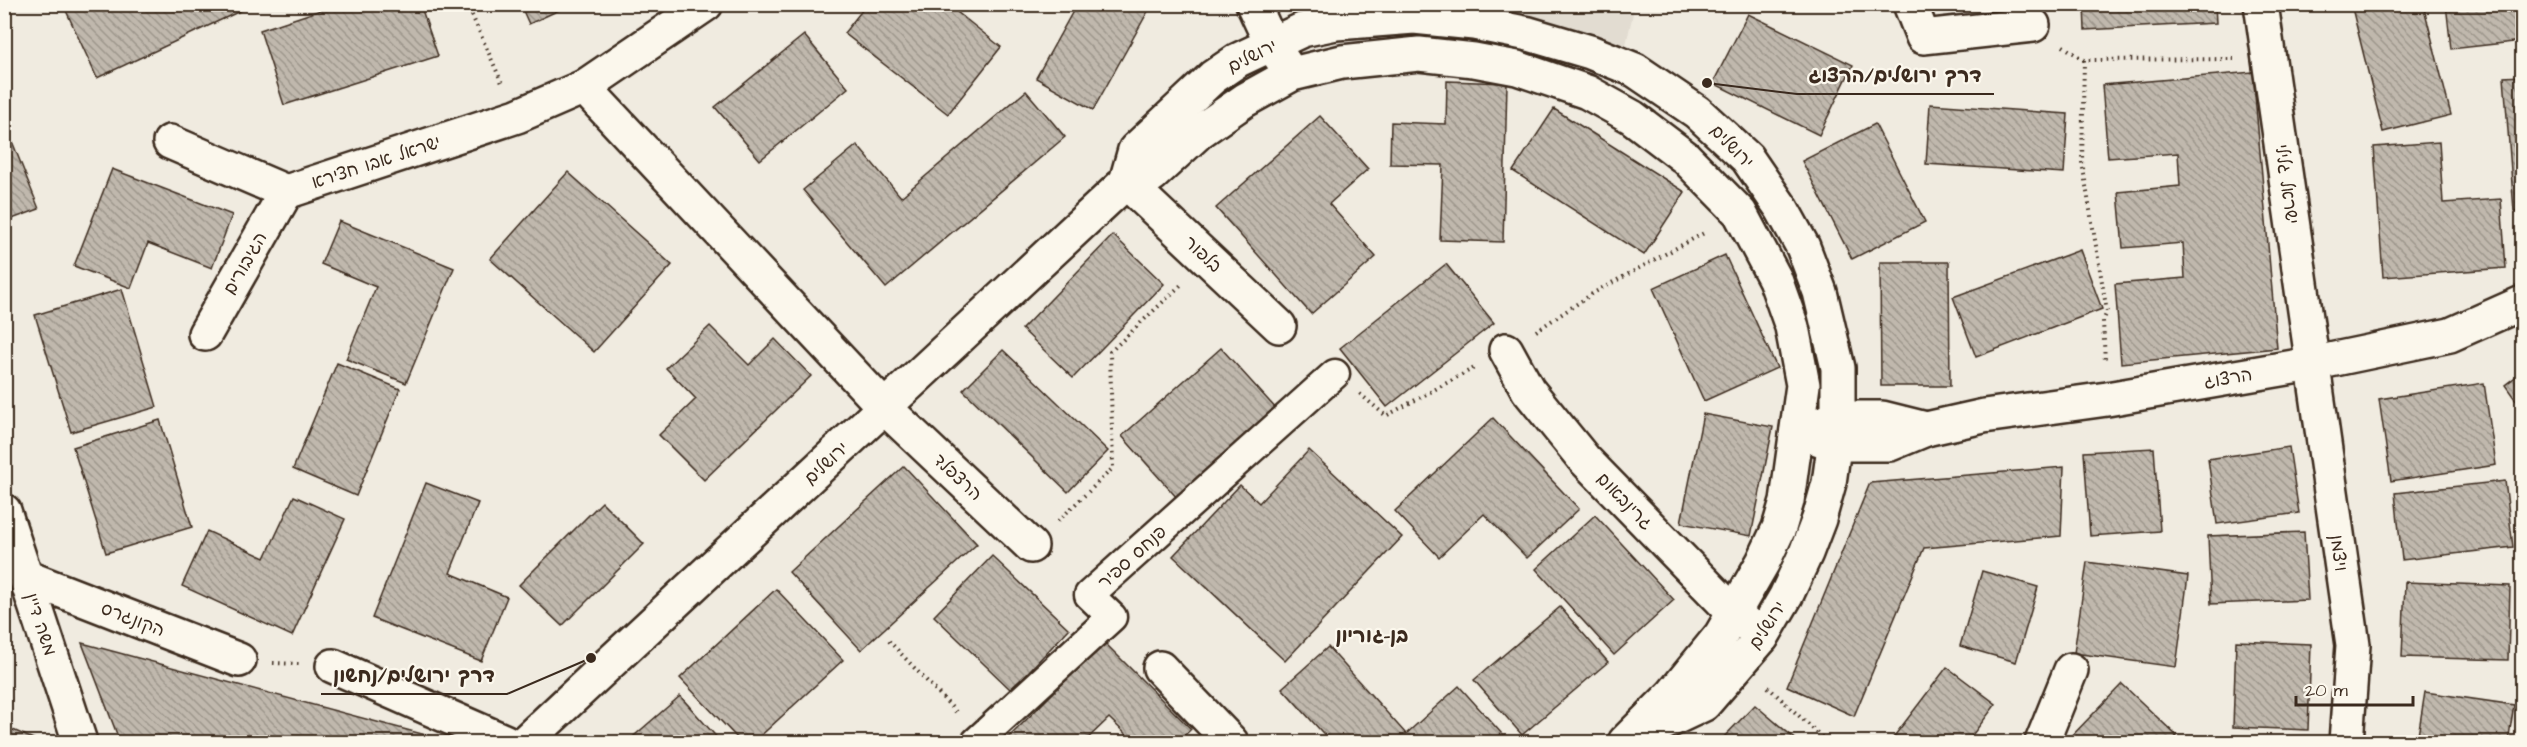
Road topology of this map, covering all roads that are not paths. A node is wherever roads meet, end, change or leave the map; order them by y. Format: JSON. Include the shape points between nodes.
{"nodes":[{"id":1,"x":706,"y":4,"type":"edge"},
{"id":2,"x":1253,"y":4,"type":"edge"},
{"id":3,"x":1910,"y":4,"type":"edge"},
{"id":4,"x":2261,"y":4,"type":"edge"},
{"id":5,"x":2033,"y":25,"type":"road end"},
{"id":6,"x":1272,"y":45,"type":"junction"},
{"id":7,"x":1292,"y":74,"type":"junction"},
{"id":8,"x":584,"y":87,"type":"junction"},
{"id":9,"x":170,"y":142,"type":"dead end"},
{"id":10,"x":1126,"y":182,"type":"junction"},
{"id":11,"x":286,"y":192,"type":"junction"},
{"id":12,"x":2523,"y":303,"type":"edge"},
{"id":13,"x":1279,"y":326,"type":"dead end"},
{"id":14,"x":205,"y":334,"type":"dead end"},
{"id":15,"x":1506,"y":350,"type":"road end"},
{"id":16,"x":2311,"y":364,"type":"junction"},
{"id":17,"x":1335,"y":374,"type":"road end"},
{"id":18,"x":885,"y":408,"type":"junction"},
{"id":19,"x":1797,"y":431,"type":"junction"},
{"id":20,"x":1836,"y":431,"type":"junction"},
{"id":21,"x":4,"y":511,"type":"edge"},
{"id":22,"x":1031,"y":546,"type":"road end"},
{"id":23,"x":26,"y":577,"type":"junction"},
{"id":24,"x":1734,"y":613,"type":"junction"},
{"id":25,"x":1762,"y":637,"type":"junction"},
{"id":26,"x":239,"y":660,"type":"road end"},
{"id":27,"x":333,"y":666,"type":"road end"},
{"id":28,"x":1160,"y":668,"type":"dead end"},
{"id":29,"x":2071,"y":670,"type":"dead end"},
{"id":30,"x":79,"y":740,"type":"edge"},
{"id":31,"x":978,"y":740,"type":"edge"},
{"id":32,"x":1627,"y":741,"type":"edge"},
{"id":33,"x":506,"y":742,"type":"edge"},
{"id":34,"x":525,"y":742,"type":"edge"},
{"id":35,"x":1231,"y":742,"type":"edge"},
{"id":36,"x":2042,"y":742,"type":"edge"},
{"id":37,"x":2346,"y":742,"type":"edge"}],
"edges":[{"from":1,"to":8,"type":"street","name":"ישראל אבו חצירא"},
{"from":2,"to":6,"type":"street"},
{"from":3,"to":5,"type":"street","via":[[1923,37]]},
{"from":4,"to":16,"type":"street","name":"ישראל גלילי"},
{"from":6,"to":7,"type":"street"},
{"from":6,"to":10,"type":"street","name":"ירושלים","via":[[1238,60],[1179,107],[1135,150]]},
{"from":6,"to":20,"type":"street","name":"ירושלים","via":[[1302,30],[1336,23],[1414,17],[1474,23],[1590,52],[1635,70],[1697,112],[1747,158],[1803,247],[1820,292],[1838,368]]},
{"from":7,"to":10,"type":"street","name":"ירושלים","via":[[1199,132],[1152,175]]},
{"from":7,"to":19,"type":"street","name":"ירושלים","via":[[1342,62],[1419,54],[1474,60],[1517,68],[1587,92],[1632,117],[1686,158],[1740,213],[1775,279],[1792,327],[1803,385]]},
{"from":8,"to":11,"type":"street","name":"ישראל אבו חצירא","via":[[517,116]]},
{"from":8,"to":18,"type":"street"},
{"from":9,"to":11,"type":"street"},
{"from":10,"to":13,"type":"street","name":"בלפור"},
{"from":10,"to":18,"type":"street","name":"ירושלים"},
{"from":11,"to":14,"type":"street","name":"הגיבורים"},
{"from":12,"to":16,"type":"street","name":"הרצוג","via":[[2450,335]]},
{"from":15,"to":24,"type":"street","name":"גרינבאום","via":[[1528,390],[1584,459]]},
{"from":16,"to":20,"type":"street","name":"הרצוג","via":[[1984,416],[1926,429],[1890,444]]},
{"from":16,"to":37,"type":"street","name":"ויצמן","via":[[2353,645]]},
{"from":17,"to":31,"type":"street","name":"פנחס ספיר","via":[[1089,595],[1112,617]]},
{"from":18,"to":22,"type":"street","name":"הרצפלד"},
{"from":18,"to":34,"type":"street","name":"ירושלים"},
{"from":19,"to":20,"type":"street","name":"הרצוג"},
{"from":19,"to":24,"type":"street","name":"ירושלים","via":[[1779,528]]},
{"from":20,"to":25,"type":"street","name":"ירושלים","via":[[1819,519],[1786,596]]},
{"from":21,"to":23,"type":"street","name":"משה דיין"},
{"from":23,"to":26,"type":"street","name":"הקונגרס"},
{"from":23,"to":30,"type":"street","name":"משה דיין"},
{"from":24,"to":25,"type":"street","name":"גרינבאום"},
{"from":24,"to":32,"type":"street","name":"ירושלים","via":[[1672,695]]},
{"from":25,"to":32,"type":"street","name":"ירושלים","via":[[1704,704]]},
{"from":27,"to":33,"type":"street"},
{"from":28,"to":35,"type":"street"},
{"from":29,"to":36,"type":"street"}]}
